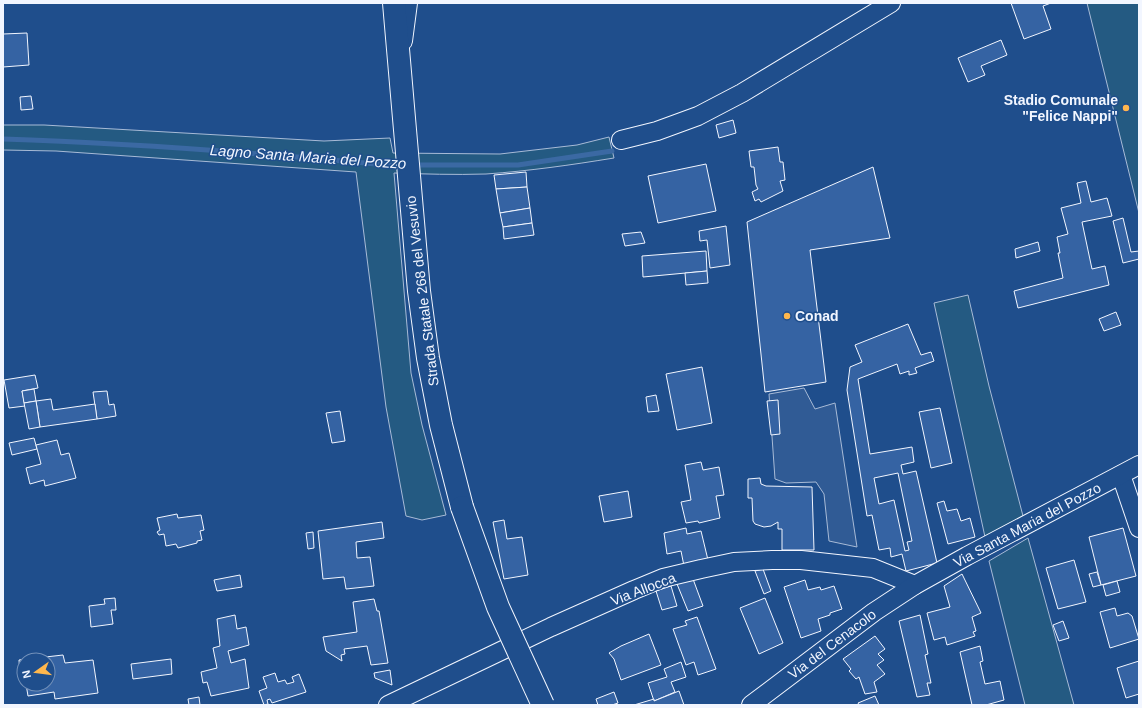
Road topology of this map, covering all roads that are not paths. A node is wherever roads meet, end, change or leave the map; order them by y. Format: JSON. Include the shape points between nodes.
{"nodes":[{"id":1,"x":394,"y":3,"type":"edge"},
{"id":2,"x":408,"y":3,"type":"edge"},
{"id":3,"x":891,"y":3,"type":"edge"},
{"id":4,"x":400,"y":70,"type":"junction"},
{"id":5,"x":621,"y":140,"type":"dead end"},
{"id":6,"x":1139,"y":465,"type":"edge"},
{"id":7,"x":1121,"y":474,"type":"junction"},
{"id":8,"x":1139,"y":528,"type":"edge"},
{"id":9,"x":915,"y":585,"type":"junction"},
{"id":10,"x":388,"y":705,"type":"edge"},
{"id":11,"x":543,"y":705,"type":"edge"},
{"id":12,"x":751,"y":705,"type":"edge"}],
"edges":[{"from":1,"to":4,"type":"highway","name":"Strada Statale 268 del Vesuvio"},
{"from":2,"to":4,"type":"street"},
{"from":3,"to":5,"type":"street","via":[[698,116],[657,131]]},
{"from":4,"to":11,"type":"highway","name":"Strada Statale 268 del Vesuvio","bridge":true,"via":[[419,291],[441,425],[462,507],[498,607]]},
{"from":6,"to":7,"type":"street","name":"Via Santa Maria del Pozzo"},
{"from":7,"to":8,"type":"street"},
{"from":7,"to":9,"type":"street","name":"Via Santa Maria del Pozzo"},
{"from":9,"to":10,"type":"street","name":"Via Allocca","via":[[873,568],[801,560],[734,562],[701,569],[663,578],[634,590]]},
{"from":9,"to":12,"type":"street","name":"Via del Cenacolo","via":[[874,612]]}]}
